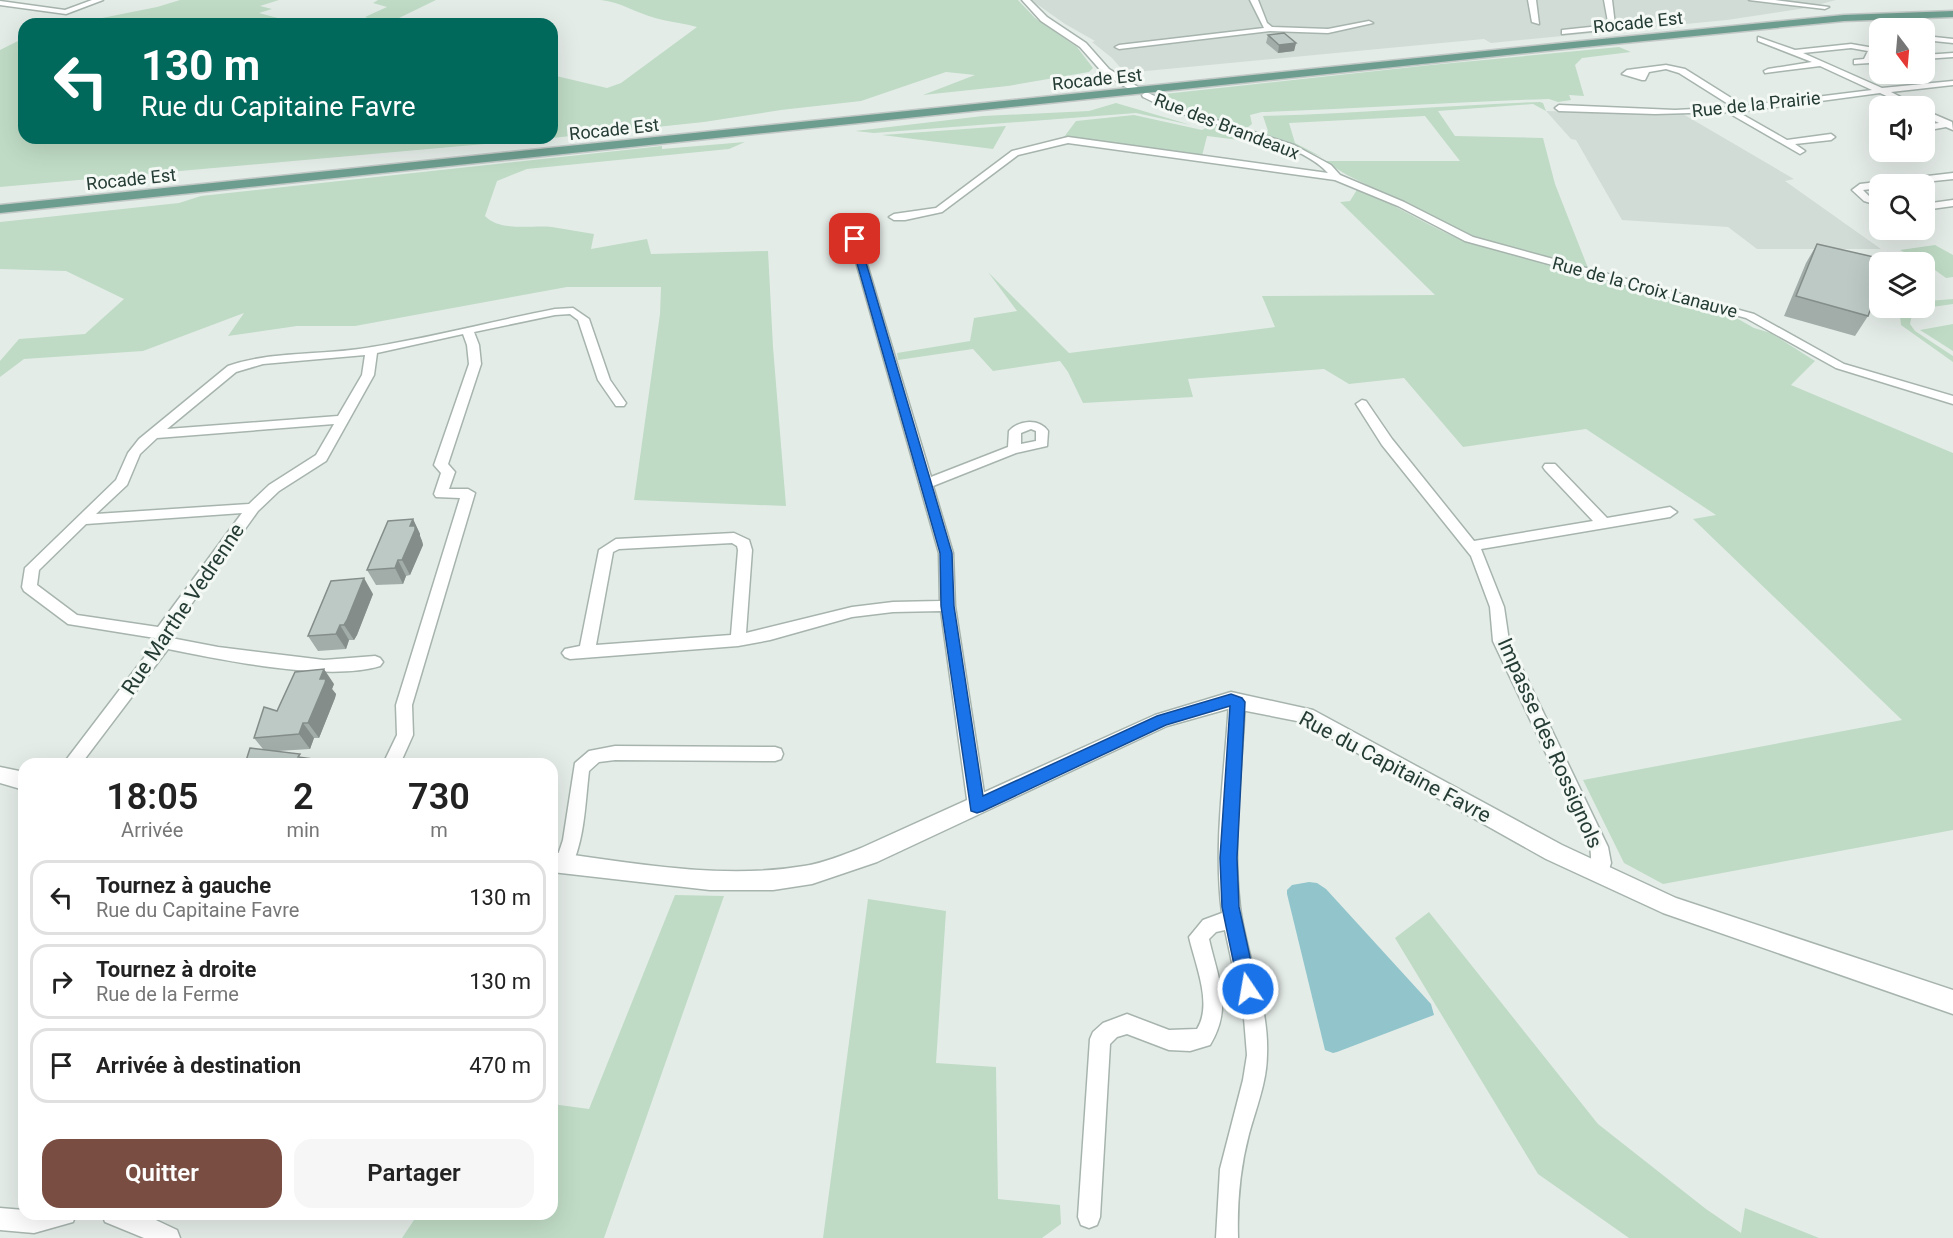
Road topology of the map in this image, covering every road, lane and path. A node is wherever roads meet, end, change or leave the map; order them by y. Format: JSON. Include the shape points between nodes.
{"nodes":[{"id":1,"x":99,"y":0,"type":"edge"},
{"id":2,"x":1026,"y":0,"type":"edge"},
{"id":3,"x":1254,"y":0,"type":"edge"},
{"id":4,"x":1532,"y":0,"type":"edge"},
{"id":5,"x":1608,"y":0,"type":"edge"},
{"id":6,"x":1753,"y":0,"type":"edge"},
{"id":7,"x":2,"y":5,"type":"edge"},
{"id":8,"x":1824,"y":7,"type":"dead end"},
{"id":9,"x":1953,"y":16,"type":"edge"},
{"id":10,"x":1536,"y":22,"type":"dead end"},
{"id":11,"x":1369,"y":23,"type":"dead end"},
{"id":12,"x":1270,"y":29,"type":"junction"},
{"id":13,"x":1566,"y":32,"type":"dead end"},
{"id":14,"x":1761,"y":39,"type":"dead end"},
{"id":15,"x":1935,"y":39,"type":"edge"},
{"id":16,"x":1953,"y":41,"type":"edge"},
{"id":17,"x":1119,"y":47,"type":"dead end"},
{"id":18,"x":1869,"y":49,"type":"edge"},
{"id":19,"x":1796,"y":52,"type":"junction"},
{"id":20,"x":1953,"y":55,"type":"edge"},
{"id":21,"x":1935,"y":56,"type":"edge"},
{"id":22,"x":1869,"y":59,"type":"edge"},
{"id":23,"x":1857,"y":62,"type":"dead end"},
{"id":24,"x":1821,"y":63,"type":"junction"},
{"id":25,"x":1646,"y":69,"type":"dead end"},
{"id":26,"x":1768,"y":71,"type":"dead end"},
{"id":27,"x":1953,"y":83,"type":"edge"},
{"id":28,"x":1135,"y":88,"type":"dead end"},
{"id":29,"x":1880,"y":89,"type":"junction"},
{"id":30,"x":1146,"y":95,"type":"dead end"},
{"id":31,"x":1894,"y":96,"type":"edge"},
{"id":32,"x":1559,"y":108,"type":"dead end"},
{"id":33,"x":1742,"y":108,"type":"junction"},
{"id":34,"x":1729,"y":110,"type":"junction"},
{"id":35,"x":1935,"y":118,"type":"edge"},
{"id":36,"x":1951,"y":126,"type":"edge"},
{"id":37,"x":1935,"y":127,"type":"edge"},
{"id":38,"x":1832,"y":137,"type":"dead end"},
{"id":39,"x":1785,"y":143,"type":"junction"},
{"id":40,"x":1800,"y":151,"type":"dead end"},
{"id":41,"x":1278,"y":169,"type":"junction"},
{"id":42,"x":1953,"y":176,"type":"edge"},
{"id":43,"x":1337,"y":177,"type":"junction"},
{"id":44,"x":1935,"y":178,"type":"edge"},
{"id":45,"x":1272,"y":180,"type":"dead end"},
{"id":46,"x":1869,"y":186,"type":"edge"},
{"id":47,"x":1869,"y":200,"type":"edge"},
{"id":48,"x":1953,"y":203,"type":"edge"},
{"id":49,"x":1935,"y":205,"type":"edge"},
{"id":50,"x":0,"y":209,"type":"edge"},
{"id":51,"x":894,"y":217,"type":"dead end"},
{"id":52,"x":853,"y":234,"type":"dead end"},
{"id":53,"x":467,"y":330,"type":"junction"},
{"id":54,"x":370,"y":351,"type":"junction"},
{"id":55,"x":1953,"y":400,"type":"edge"},
{"id":56,"x":620,"y":403,"type":"dead end"},
{"id":57,"x":1362,"y":404,"type":"dead end"},
{"id":58,"x":342,"y":420,"type":"junction"},
{"id":59,"x":152,"y":434,"type":"junction"},
{"id":60,"x":1014,"y":448,"type":"dead end"},
{"id":61,"x":1551,"y":466,"type":"dead end"},
{"id":62,"x":927,"y":483,"type":"junction"},
{"id":63,"x":253,"y":507,"type":"junction"},
{"id":64,"x":1671,"y":512,"type":"dead end"},
{"id":65,"x":81,"y":520,"type":"junction"},
{"id":66,"x":1604,"y":524,"type":"junction"},
{"id":67,"x":1472,"y":546,"type":"junction"},
{"id":68,"x":948,"y":606,"type":"junction"},
{"id":69,"x":163,"y":637,"type":"junction"},
{"id":70,"x":738,"y":640,"type":"junction"},
{"id":71,"x":587,"y":652,"type":"junction"},
{"id":72,"x":570,"y":653,"type":"dead end"},
{"id":73,"x":375,"y":662,"type":"dead end"},
{"id":74,"x":1237,"y":702,"type":"junction"},
{"id":75,"x":774,"y":754,"type":"dead end"},
{"id":76,"x":75,"y":758,"type":"edge"},
{"id":77,"x":393,"y":758,"type":"edge"},
{"id":78,"x":0,"y":775,"type":"edge"},
{"id":79,"x":18,"y":780,"type":"edge"},
{"id":80,"x":977,"y":806,"type":"junction"},
{"id":81,"x":558,"y":863,"type":"edge"},
{"id":82,"x":1600,"y":873,"type":"junction"},
{"id":83,"x":1233,"y":920,"type":"junction"},
{"id":84,"x":1953,"y":1002,"type":"edge"},
{"id":85,"x":1089,"y":1217,"type":"dead end"},
{"id":86,"x":0,"y":1219,"type":"edge"},
{"id":87,"x":42,"y":1220,"type":"edge"},
{"id":88,"x":132,"y":1220,"type":"edge"},
{"id":89,"x":169,"y":1238,"type":"edge"},
{"id":90,"x":1227,"y":1238,"type":"edge"}],
"edges":[{"from":1,"to":7,"type":"street","via":[[66,12]]},
{"from":2,"to":28,"type":"street","name":"Rue des Brandeaux","via":[[1044,19],[1083,45],[1106,71]]},
{"from":3,"to":12,"type":"street"},
{"from":4,"to":10,"type":"street"},
{"from":5,"to":13,"type":"street","via":[[1612,23]]},
{"from":6,"to":8,"type":"street"},
{"from":9,"to":50,"type":"main road","name":"Rocade Est","via":[[1876,16]]},
{"from":11,"to":12,"type":"street","via":[[1328,31]]},
{"from":12,"to":17,"type":"street"},
{"from":14,"to":19,"type":"street"},
{"from":15,"to":16,"type":"street"},
{"from":18,"to":19,"type":"street","via":[[1851,46]]},
{"from":19,"to":24,"type":"street"},
{"from":20,"to":21,"type":"street"},
{"from":22,"to":23,"type":"street"},
{"from":24,"to":26,"type":"street"},
{"from":24,"to":29,"type":"street"},
{"from":25,"to":33,"type":"street","via":[[1666,67],[1682,71]]},
{"from":27,"to":29,"type":"street","name":"Rue de la Prairie"},
{"from":29,"to":31,"type":"street"},
{"from":29,"to":33,"type":"street","name":"Rue de la Prairie"},
{"from":30,"to":43,"type":"street","name":"Rue des Brandeaux","via":[[1170,107],[1262,136],[1319,161]]},
{"from":32,"to":34,"type":"street","name":"Rue de la Prairie"},
{"from":33,"to":34,"type":"street","name":"Rue de la Prairie"},
{"from":34,"to":39,"type":"street"},
{"from":35,"to":36,"type":"street"},
{"from":36,"to":37,"type":"street"},
{"from":38,"to":39,"type":"street"},
{"from":39,"to":40,"type":"street"},
{"from":41,"to":43,"type":"street"},
{"from":41,"to":45,"type":"street"},
{"from":41,"to":51,"type":"street","via":[[1078,140],[1058,141],[1015,153],[939,210]]},
{"from":42,"to":44,"type":"street"},
{"from":43,"to":55,"type":"street","name":"Rue de la Croix Lanauve","via":[[1468,239],[1741,314],[1766,323],[1840,366]]},
{"from":46,"to":47,"type":"street","via":[[1857,190]]},
{"from":48,"to":49,"type":"street"},
{"from":52,"to":62,"type":"street"},
{"from":53,"to":54,"type":"street"},
{"from":53,"to":56,"type":"street","via":[[573,311],[583,319],[603,380]]},
{"from":53,"to":77,"type":"street","via":[[475,364],[441,465],[448,472],[441,494],[468,493],[404,705],[405,735]]},
{"from":54,"to":58,"type":"street","name":"Rue Marthe Vedrenne","via":[[368,375]]},
{"from":54,"to":59,"type":"street","via":[[245,363],[223,375]]},
{"from":57,"to":67,"type":"street","name":"Impasse des Rossignols","via":[[1387,442]]},
{"from":58,"to":59,"type":"street"},
{"from":58,"to":63,"type":"street","name":"Rue Marthe Vedrenne","via":[[321,458],[274,488]]},
{"from":59,"to":65,"type":"street","via":[[134,453],[122,482]]},
{"from":60,"to":62,"type":"street"},
{"from":61,"to":66,"type":"street"},
{"from":62,"to":68,"type":"street","via":[[946,553]]},
{"from":63,"to":65,"type":"street"},
{"from":63,"to":69,"type":"street","name":"Rue Marthe Vedrenne"},
{"from":64,"to":66,"type":"street"},
{"from":65,"to":69,"type":"street","via":[[32,568],[29,587],[73,620]]},
{"from":66,"to":67,"type":"street"},
{"from":67,"to":82,"type":"street","name":"Impasse des Rossignols","via":[[1497,607],[1501,642],[1599,847]]},
{"from":68,"to":70,"type":"street","via":[[852,612]]},
{"from":68,"to":80,"type":"street"},
{"from":69,"to":73,"type":"street","via":[[218,653],[324,666]]},
{"from":69,"to":76,"type":"street","name":"Rue Marthe Vedrenne"},
{"from":70,"to":71,"type":"street"},
{"from":70,"to":71,"type":"street","via":[[744,543],[734,538],[616,544],[606,550]]},
{"from":71,"to":72,"type":"street"},
{"from":74,"to":80,"type":"street","name":"Rue du Capitaine Favre","via":[[1231,700],[1162,720]]},
{"from":74,"to":82,"type":"street","name":"Rue du Capitaine Favre","via":[[1306,715],[1554,852]]},
{"from":74,"to":83,"type":"street","via":[[1228,858]]},
{"from":75,"to":81,"type":"street","via":[[615,753],[587,760],[581,768],[572,840]]},
{"from":78,"to":79,"type":"street"},
{"from":80,"to":81,"type":"street","name":"Rue du Capitaine Favre","via":[[869,855],[825,871],[779,879],[737,881]]},
{"from":82,"to":84,"type":"street","name":"Rue du Capitaine Favre","via":[[1671,906]]},
{"from":83,"to":85,"type":"street","via":[[1212,924],[1199,937],[1214,1005],[1211,1025],[1203,1038],[1186,1042],[1167,1040],[1141,1026],[1126,1024],[1107,1031],[1100,1039]]},
{"from":83,"to":90,"type":"street","via":[[1253,1012],[1257,1052],[1254,1086],[1235,1147],[1226,1214]]},
{"from":86,"to":87,"type":"street"},
{"from":88,"to":89,"type":"street"}]}
